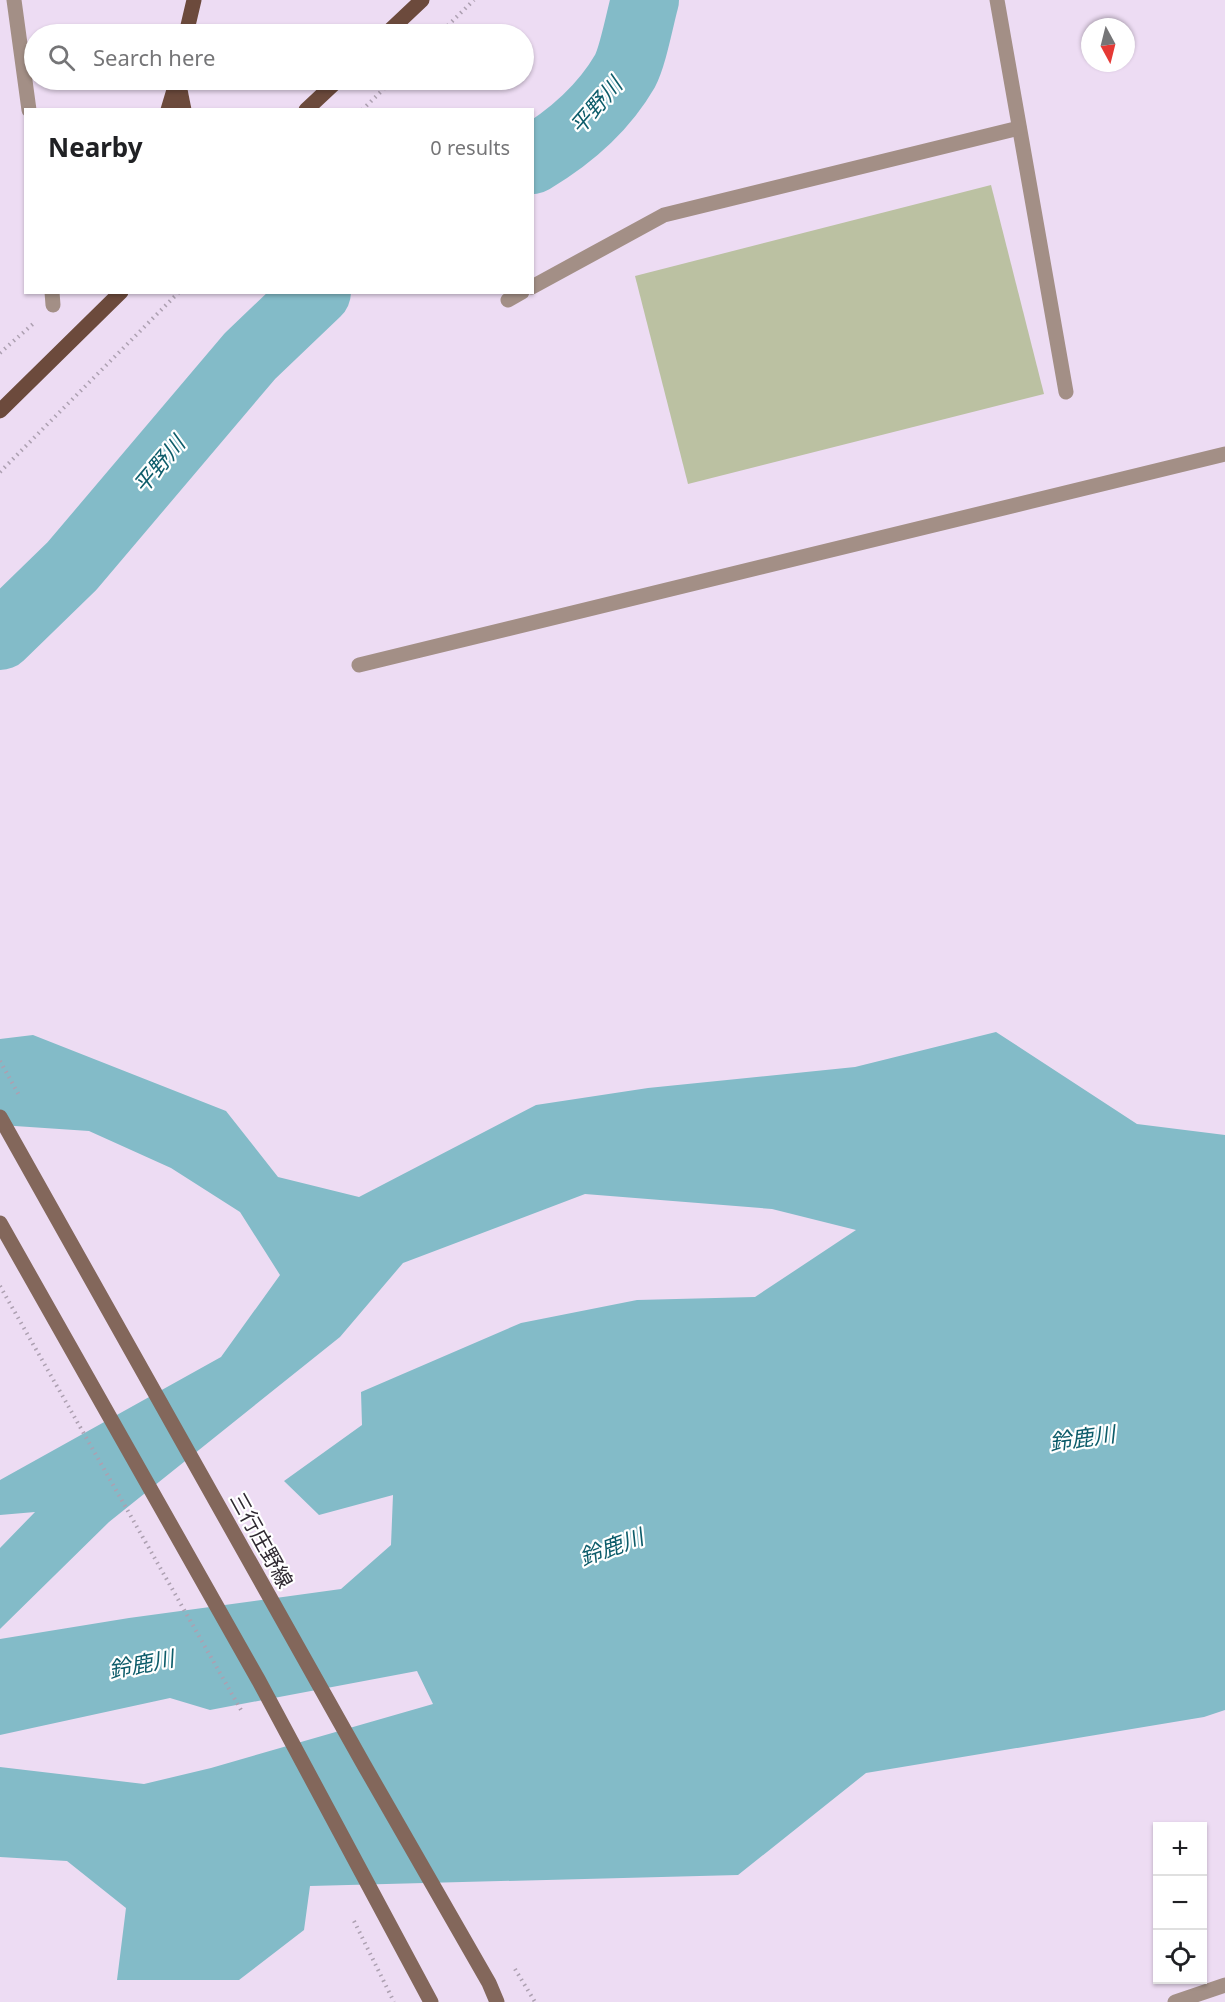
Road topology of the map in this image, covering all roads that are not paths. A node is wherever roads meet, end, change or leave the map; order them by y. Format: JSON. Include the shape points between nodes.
{"nodes":[{"id":1,"x":14,"y":0,"type":"edge"},
{"id":2,"x":194,"y":0,"type":"edge"},
{"id":3,"x":422,"y":0,"type":"edge"},
{"id":4,"x":997,"y":0,"type":"edge"},
{"id":5,"x":188,"y":24,"type":"edge"},
{"id":6,"x":397,"y":24,"type":"edge"},
{"id":7,"x":24,"y":73,"type":"edge"},
{"id":8,"x":26,"y":90,"type":"edge"},
{"id":9,"x":174,"y":90,"type":"edge"},
{"id":10,"x":179,"y":90,"type":"edge"},
{"id":11,"x":327,"y":90,"type":"edge"},
{"id":12,"x":29,"y":108,"type":"edge"},
{"id":13,"x":169,"y":108,"type":"edge"},
{"id":14,"x":184,"y":108,"type":"edge"},
{"id":15,"x":308,"y":108,"type":"edge"},
{"id":16,"x":1019,"y":128,"type":"junction"},
{"id":17,"x":534,"y":286,"type":"edge"},
{"id":18,"x":119,"y":294,"type":"edge"},
{"id":19,"x":518,"y":294,"type":"edge"},
{"id":20,"x":508,"y":300,"type":"dead end"},
{"id":21,"x":1066,"y":392,"type":"dead end"},
{"id":22,"x":0,"y":411,"type":"edge"},
{"id":23,"x":1225,"y":454,"type":"edge"},
{"id":24,"x":359,"y":665,"type":"dead end"},
{"id":25,"x":0,"y":1117,"type":"edge"},
{"id":26,"x":0,"y":1223,"type":"edge"},
{"id":27,"x":489,"y":1983,"type":"junction"},
{"id":28,"x":1225,"y":1985,"type":"edge"},
{"id":29,"x":431,"y":2002,"type":"edge"},
{"id":30,"x":497,"y":2002,"type":"edge"},
{"id":31,"x":502,"y":2002,"type":"edge"},
{"id":32,"x":1175,"y":2002,"type":"edge"}],
"edges":[{"from":1,"to":7,"type":"street"},
{"from":2,"to":5,"type":"main road"},
{"from":3,"to":6,"type":"main road"},
{"from":4,"to":16,"type":"street"},
{"from":8,"to":12,"type":"street"},
{"from":9,"to":13,"type":"main road"},
{"from":10,"to":14,"type":"main road"},
{"from":11,"to":15,"type":"main road"},
{"from":16,"to":17,"type":"street","via":[[664,215]]},
{"from":16,"to":21,"type":"street"},
{"from":18,"to":22,"type":"main road"},
{"from":19,"to":20,"type":"street"},
{"from":23,"to":24,"type":"street"},
{"from":25,"to":27,"type":"main road","name":"三行庄野線"},
{"from":26,"to":29,"type":"main road","via":[[253,1671]]},
{"from":27,"to":30,"type":"main road","name":"三行庄野線"},
{"from":27,"to":31,"type":"main road","name":"三行庄野線"},
{"from":28,"to":32,"type":"street"}]}
